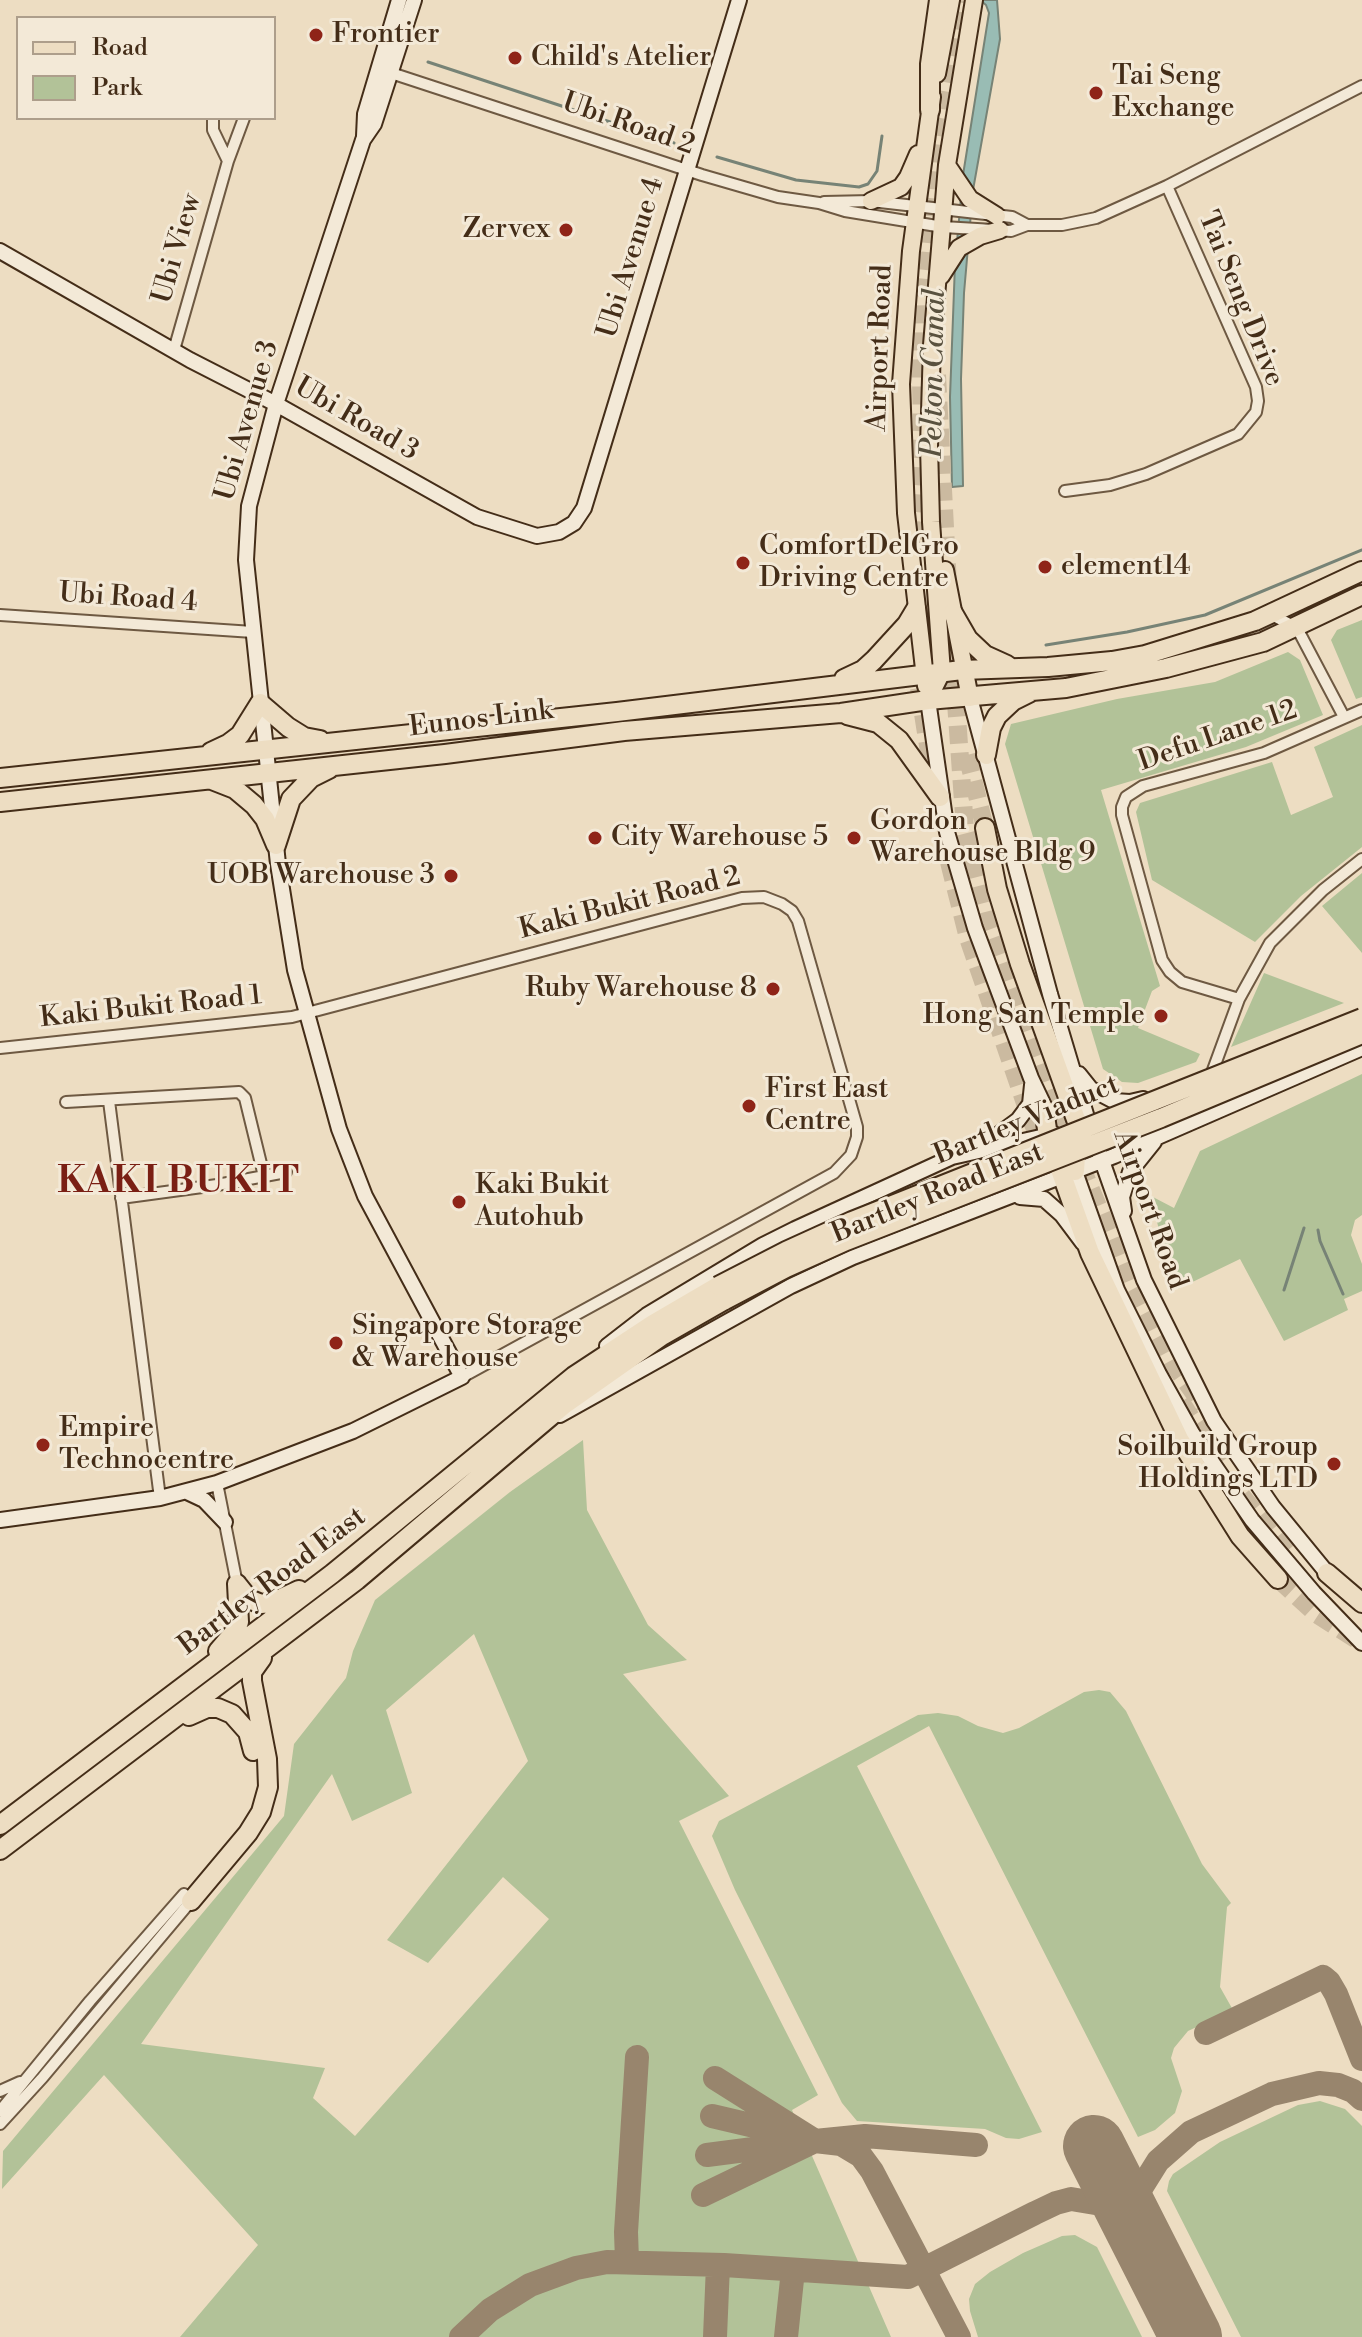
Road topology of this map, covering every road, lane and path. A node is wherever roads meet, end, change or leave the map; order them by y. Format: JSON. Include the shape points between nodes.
{"nodes":[{"id":1,"x":399,"y":0,"type":"edge"},
{"id":2,"x":414,"y":0,"type":"edge"},
{"id":3,"x":739,"y":0,"type":"edge"},
{"id":4,"x":939,"y":0,"type":"edge"},
{"id":5,"x":951,"y":0,"type":"edge"},
{"id":6,"x":974,"y":0,"type":"edge"},
{"id":7,"x":385,"y":71,"type":"junction"},
{"id":8,"x":1362,"y":86,"type":"edge"},
{"id":9,"x":930,"y":110,"type":"junction"},
{"id":10,"x":213,"y":120,"type":"edge"},
{"id":11,"x":243,"y":120,"type":"edge"},
{"id":12,"x":926,"y":137,"type":"junction"},
{"id":13,"x":228,"y":161,"type":"junction"},
{"id":14,"x":947,"y":165,"type":"junction"},
{"id":15,"x":686,"y":170,"type":"junction"},
{"id":16,"x":1167,"y":186,"type":"junction"},
{"id":17,"x":871,"y":201,"type":"junction"},
{"id":18,"x":819,"y":203,"type":"junction"},
{"id":19,"x":915,"y":214,"type":"junction"},
{"id":20,"x":944,"y":219,"type":"junction"},
{"id":21,"x":998,"y":223,"type":"junction"},
{"id":22,"x":0,"y":251,"type":"edge"},
{"id":23,"x":938,"y":281,"type":"junction"},
{"id":24,"x":174,"y":350,"type":"junction"},
{"id":25,"x":276,"y":404,"type":"junction"},
{"id":26,"x":929,"y":446,"type":"junction"},
{"id":27,"x":1065,"y":491,"type":"dead end"},
{"id":28,"x":568,"y":527,"type":"joint"},
{"id":29,"x":1362,"y":571,"type":"edge"},
{"id":30,"x":1362,"y":595,"type":"edge"},
{"id":31,"x":1306,"y":599,"type":"junction"},
{"id":32,"x":916,"y":609,"type":"junction"},
{"id":33,"x":953,"y":613,"type":"junction"},
{"id":34,"x":1324,"y":614,"type":"junction"},
{"id":35,"x":0,"y":615,"type":"edge"},
{"id":36,"x":1272,"y":615,"type":"junction"},
{"id":37,"x":1297,"y":628,"type":"junction"},
{"id":38,"x":253,"y":632,"type":"junction"},
{"id":39,"x":1012,"y":667,"type":"junction"},
{"id":40,"x":962,"y":670,"type":"junction"},
{"id":41,"x":933,"y":674,"type":"junction"},
{"id":42,"x":823,"y":687,"type":"junction"},
{"id":43,"x":1031,"y":692,"type":"junction"},
{"id":44,"x":970,"y":698,"type":"junction"},
{"id":45,"x":928,"y":700,"type":"junction"},
{"id":46,"x":260,"y":703,"type":"junction"},
{"id":47,"x":1362,"y":710,"type":"edge"},
{"id":48,"x":841,"y":713,"type":"junction"},
{"id":49,"x":1344,"y":717,"type":"junction"},
{"id":50,"x":335,"y":743,"type":"junction"},
{"id":51,"x":266,"y":750,"type":"junction"},
{"id":52,"x":986,"y":755,"type":"junction"},
{"id":53,"x":202,"y":756,"type":"junction"},
{"id":54,"x":339,"y":765,"type":"junction"},
{"id":55,"x":268,"y":773,"type":"junction"},
{"id":56,"x":0,"y":778,"type":"edge"},
{"id":57,"x":210,"y":779,"type":"junction"},
{"id":58,"x":940,"y":797,"type":"junction"},
{"id":59,"x":0,"y":802,"type":"edge"},
{"id":60,"x":985,"y":828,"type":"tunnel mouth"},
{"id":61,"x":276,"y":845,"type":"junction"},
{"id":62,"x":1362,"y":859,"type":"edge"},
{"id":63,"x":1239,"y":999,"type":"junction"},
{"id":64,"x":1362,"y":1009,"type":"edge"},
{"id":65,"x":306,"y":1013,"type":"junction"},
{"id":66,"x":1362,"y":1018,"type":"edge"},
{"id":67,"x":1362,"y":1034,"type":"edge"},
{"id":68,"x":0,"y":1048,"type":"edge"},
{"id":69,"x":1362,"y":1048,"type":"edge"},
{"id":70,"x":1219,"y":1063,"type":"junction"},
{"id":71,"x":1073,"y":1068,"type":"junction"},
{"id":72,"x":1031,"y":1078,"type":"junction"},
{"id":73,"x":109,"y":1101,"type":"junction"},
{"id":74,"x":66,"y":1102,"type":"dead end"},
{"id":75,"x":1044,"y":1109,"type":"joint"},
{"id":76,"x":1083,"y":1123,"type":"junction"},
{"id":77,"x":1053,"y":1134,"type":"junction"},
{"id":78,"x":1157,"y":1138,"type":"junction"},
{"id":79,"x":952,"y":1157,"type":"junction"},
{"id":80,"x":1102,"y":1161,"type":"junction"},
{"id":81,"x":286,"y":1172,"type":"dead end"},
{"id":82,"x":1069,"y":1173,"type":"junction"},
{"id":83,"x":264,"y":1176,"type":"junction"},
{"id":84,"x":121,"y":1198,"type":"junction"},
{"id":85,"x":1008,"y":1198,"type":"junction"},
{"id":86,"x":1128,"y":1237,"type":"junction"},
{"id":87,"x":1090,"y":1253,"type":"junction"},
{"id":88,"x":721,"y":1293,"type":"junction"},
{"id":89,"x":574,"y":1376,"type":"junction"},
{"id":90,"x":462,"y":1377,"type":"junction"},
{"id":91,"x":548,"y":1419,"type":"junction"},
{"id":92,"x":217,"y":1483,"type":"junction"},
{"id":93,"x":187,"y":1492,"type":"junction"},
{"id":94,"x":1263,"y":1493,"type":"junction"},
{"id":95,"x":160,"y":1498,"type":"junction"},
{"id":96,"x":0,"y":1520,"type":"edge"},
{"id":97,"x":1252,"y":1520,"type":"junction"},
{"id":98,"x":225,"y":1522,"type":"junction"},
{"id":99,"x":1327,"y":1573,"type":"junction"},
{"id":100,"x":332,"y":1574,"type":"junction"},
{"id":101,"x":1278,"y":1579,"type":"tunnel mouth"},
{"id":102,"x":237,"y":1584,"type":"junction"},
{"id":103,"x":1362,"y":1603,"type":"edge"},
{"id":104,"x":1362,"y":1612,"type":"edge"},
{"id":105,"x":1362,"y":1643,"type":"edge"},
{"id":106,"x":270,"y":1647,"type":"junction"},
{"id":107,"x":198,"y":1675,"type":"junction"},
{"id":108,"x":162,"y":1728,"type":"junction"},
{"id":109,"x":0,"y":1825,"type":"edge"},
{"id":110,"x":0,"y":1850,"type":"edge"},
{"id":111,"x":188,"y":1897,"type":"junction"},
{"id":112,"x":25,"y":2080,"type":"junction"},
{"id":113,"x":0,"y":2091,"type":"edge"},
{"id":114,"x":1,"y":2118,"type":"edge"}],
"edges":[{"from":1,"to":7,"type":"main road","name":"Ubi Avenue 3"},
{"from":2,"to":7,"type":"main road","name":"Ubi Avenue 3"},
{"from":3,"to":15,"type":"main road","name":"Ubi Avenue 4"},
{"from":4,"to":9,"type":"highway"},
{"from":5,"to":9,"type":"main road","name":"Airport Road"},
{"from":6,"to":14,"type":"main road","name":"Airport Road"},
{"from":7,"to":15,"type":"street","name":"Ubi Road 2"},
{"from":7,"to":25,"type":"main road","name":"Ubi Avenue 3","via":[[365,114],[363,140]]},
{"from":8,"to":16,"type":"street"},
{"from":9,"to":12,"type":"main road","name":"Airport Road"},
{"from":10,"to":13,"type":"street"},
{"from":11,"to":13,"type":"street","name":"Ubi View"},
{"from":12,"to":17,"type":"main road","via":[[901,187]]},
{"from":12,"to":19,"type":"main road","name":"Airport Road"},
{"from":13,"to":24,"type":"street","name":"Ubi View"},
{"from":14,"to":20,"type":"main road","name":"Airport Road"},
{"from":14,"to":21,"type":"main road","via":[[970,199]]},
{"from":15,"to":18,"type":"street","name":"Ubi Road 2","via":[[778,197]]},
{"from":15,"to":28,"type":"main road","name":"Ubi Avenue 4","via":[[584,508]]},
{"from":16,"to":21,"type":"street","via":[[1079,223],[1027,225],[1011,231]]},
{"from":16,"to":27,"type":"street","name":"Tai Seng Drive","via":[[1256,387],[1256,412],[1238,434],[1146,474]]},
{"from":17,"to":18,"type":"street","name":"Ubi Road 2"},
{"from":17,"to":19,"type":"street","name":"Ubi Road 2"},
{"from":18,"to":19,"type":"street","name":"Ubi Road 2","via":[[845,211]]},
{"from":19,"to":20,"type":"street","name":"Ubi Road 2"},
{"from":19,"to":20,"type":"street","name":"Ubi Road 2"},
{"from":19,"to":32,"type":"main road","name":"Airport Road","via":[[901,384]]},
{"from":20,"to":21,"type":"street"},
{"from":20,"to":21,"type":"street"},
{"from":20,"to":23,"type":"main road","name":"Airport Road"},
{"from":21,"to":23,"type":"main road","via":[[959,248]]},
{"from":22,"to":24,"type":"main road","name":"Ubi Road 3"},
{"from":23,"to":26,"type":"main road","name":"Airport Road"},
{"from":24,"to":25,"type":"main road","name":"Ubi Road 3"},
{"from":25,"to":28,"type":"main road","name":"Ubi Road 3","via":[[477,517],[537,536]]},
{"from":25,"to":38,"type":"main road","name":"Ubi Avenue 3","via":[[248,519]]},
{"from":26,"to":33,"type":"main road","name":"Airport Road"},
{"from":26,"to":41,"type":"main road","name":"Airport Road"},
{"from":29,"to":31,"type":"highway","name":"Eunos Link"},
{"from":30,"to":34,"type":"highway","name":"Eunos Link"},
{"from":31,"to":34,"type":"highway"},
{"from":31,"to":36,"type":"highway","name":"Eunos Link"},
{"from":32,"to":41,"type":"main road","name":"Airport Road"},
{"from":32,"to":42,"type":"highway","via":[[892,643],[863,670]]},
{"from":33,"to":39,"type":"highway","via":[[985,655]]},
{"from":33,"to":40,"type":"main road","name":"Airport Road"},
{"from":34,"to":37,"type":"highway","name":"Eunos Link"},
{"from":35,"to":38,"type":"street","name":"Ubi Road 4"},
{"from":36,"to":37,"type":"street"},
{"from":36,"to":39,"type":"highway","name":"Eunos Link","via":[[1145,655],[1069,666]]},
{"from":37,"to":43,"type":"highway","name":"Eunos Link","via":[[1166,668]]},
{"from":37,"to":49,"type":"street","name":"Defu Lane 12"},
{"from":38,"to":46,"type":"main road","name":"Ubi Avenue 3"},
{"from":39,"to":40,"type":"highway","name":"Eunos Link"},
{"from":40,"to":41,"type":"highway","name":"Eunos Link"},
{"from":40,"to":44,"type":"main road","name":"Airport Road"},
{"from":41,"to":42,"type":"highway","name":"Eunos Link"},
{"from":41,"to":45,"type":"main road","name":"Airport Road"},
{"from":42,"to":50,"type":"highway","name":"Eunos Link"},
{"from":43,"to":44,"type":"highway","name":"Eunos Link"},
{"from":43,"to":52,"type":"highway","via":[[997,716]]},
{"from":44,"to":45,"type":"highway","name":"Eunos Link"},
{"from":44,"to":52,"type":"main road","name":"Airport Road"},
{"from":45,"to":48,"type":"highway","name":"Eunos Link"},
{"from":45,"to":58,"type":"main road","name":"Airport Road"},
{"from":46,"to":50,"type":"highway","via":[[304,737]]},
{"from":46,"to":51,"type":"main road","name":"Ubi Avenue 3"},
{"from":46,"to":53,"type":"highway","via":[[240,735]]},
{"from":47,"to":49,"type":"street","name":"Defu Lane 12"},
{"from":48,"to":54,"type":"highway","name":"Eunos Link","via":[[624,731]]},
{"from":48,"to":58,"type":"highway","via":[[878,723],[899,740]]},
{"from":49,"to":63,"type":"street","name":"Defu Lane 12","via":[[1264,753],[1143,786],[1130,792],[1122,807],[1162,960],[1182,982]]},
{"from":50,"to":51,"type":"highway","name":"Eunos Link"},
{"from":51,"to":53,"type":"highway","name":"Eunos Link"},
{"from":51,"to":55,"type":"main road","name":"Ubi Avenue 3"},
{"from":52,"to":71,"type":"main road","name":"Airport Road"},
{"from":53,"to":56,"type":"highway","name":"Eunos Link"},
{"from":54,"to":55,"type":"highway","name":"Eunos Link"},
{"from":54,"to":61,"type":"highway","via":[[311,778],[294,795]]},
{"from":55,"to":57,"type":"highway","name":"Eunos Link"},
{"from":55,"to":61,"type":"main road","name":"Ubi Avenue 3"},
{"from":57,"to":59,"type":"highway","name":"Eunos Link"},
{"from":57,"to":61,"type":"highway","via":[[247,798],[265,819]]},
{"from":58,"to":72,"type":"main road","name":"Airport Road","via":[[975,928]]},
{"from":60,"to":76,"type":"highway","via":[[1020,964]]},
{"from":61,"to":65,"type":"main road","name":"Ubi Avenue 3","via":[[287,933]]},
{"from":62,"to":63,"type":"street","via":[[1270,943]]},
{"from":63,"to":70,"type":"street"},
{"from":64,"to":70,"type":"main road"},
{"from":65,"to":68,"type":"street","name":"Kaki Bukit Road 1"},
{"from":65,"to":90,"type":"main road","name":"Ubi Avenue 3","via":[[339,1129],[365,1196]]},
{"from":65,"to":90,"type":"street","name":"Kaki Bukit Road 2","via":[[742,898],[764,897],[782,904],[798,921],[857,1127],[851,1155],[834,1173]]},
{"from":66,"to":88,"type":"highway","name":"Bartley Viaduct","bridge":true,"via":[[852,1221],[786,1251]]},
{"from":67,"to":88,"type":"highway","name":"Bartley Viaduct","bridge":true},
{"from":69,"to":78,"type":"main road","name":"Bartley Road East"},
{"from":70,"to":71,"type":"main road","via":[[1142,1100],[1120,1102],[1091,1089]]},
{"from":71,"to":76,"type":"main road","name":"Airport Road"},
{"from":72,"to":75,"type":"main road","name":"Airport Road"},
{"from":72,"to":79,"type":"main road","via":[[1030,1104],[1018,1120]]},
{"from":73,"to":74,"type":"street"},
{"from":73,"to":83,"type":"street","via":[[239,1092],[245,1098]]},
{"from":73,"to":84,"type":"street"},
{"from":75,"to":77,"type":"highway"},
{"from":76,"to":77,"type":"main road","name":"Bartley Road East"},
{"from":76,"to":80,"type":"main road","name":"Airport Road"},
{"from":76,"to":82,"type":"highway"},
{"from":77,"to":79,"type":"main road","name":"Bartley Road East"},
{"from":77,"to":82,"type":"highway"},
{"from":78,"to":80,"type":"main road","name":"Bartley Road East"},
{"from":78,"to":86,"type":"main road","via":[[1130,1172],[1122,1197]]},
{"from":79,"to":89,"type":"main road","name":"Bartley Road East","via":[[763,1245],[647,1315]]},
{"from":80,"to":82,"type":"main road","name":"Bartley Road East"},
{"from":80,"to":86,"type":"main road","name":"Airport Road"},
{"from":81,"to":83,"type":"street"},
{"from":82,"to":85,"type":"main road","name":"Bartley Road East"},
{"from":82,"to":87,"type":"highway"},
{"from":82,"to":97,"type":"main road","name":"Airport Road","via":[[1117,1290],[1159,1374]]},
{"from":83,"to":84,"type":"street"},
{"from":84,"to":95,"type":"street"},
{"from":85,"to":87,"type":"main road","via":[[1044,1199]]},
{"from":85,"to":91,"type":"main road","name":"Bartley Road East","via":[[791,1286]]},
{"from":86,"to":94,"type":"main road","name":"Airport Road","via":[[1214,1421]]},
{"from":87,"to":101,"type":"highway","via":[[1179,1439],[1240,1536]]},
{"from":88,"to":89,"type":"highway","name":"Bartley Road East","via":[[653,1324]]},
{"from":88,"to":91,"type":"highway","name":"Bartley Road East"},
{"from":89,"to":100,"type":"highway","name":"Bartley Road East"},
{"from":90,"to":92,"type":"main road","via":[[311,1449]]},
{"from":91,"to":106,"type":"highway","name":"Bartley Road East","via":[[420,1530]]},
{"from":92,"to":93,"type":"main road"},
{"from":92,"to":98,"type":"street"},
{"from":93,"to":95,"type":"main road"},
{"from":93,"to":98,"type":"main road","via":[[204,1500]]},
{"from":94,"to":97,"type":"main road"},
{"from":94,"to":99,"type":"main road","name":"Airport Road"},
{"from":95,"to":96,"type":"main road"},
{"from":97,"to":105,"type":"main road","name":"Airport Road"},
{"from":98,"to":102,"type":"street"},
{"from":99,"to":103,"type":"highway"},
{"from":99,"to":104,"type":"main road","name":"Airport Road"},
{"from":100,"to":102,"type":"highway","via":[[271,1603],[249,1599]]},
{"from":100,"to":107,"type":"highway","name":"Bartley Road East"},
{"from":102,"to":107,"type":"highway","via":[[240,1613],[235,1631]]},
{"from":106,"to":108,"type":"highway","name":"Bartley Road East"},
{"from":106,"to":111,"type":"highway","via":[[252,1672],[267,1759],[268,1787],[261,1812]]},
{"from":107,"to":109,"type":"highway","name":"Bartley Road East"},
{"from":108,"to":110,"type":"highway","name":"Bartley Road East"},
{"from":108,"to":111,"type":"highway","via":[[218,1708],[232,1714],[248,1732],[257,1768],[255,1793],[239,1828]]},
{"from":111,"to":112,"type":"street"},
{"from":111,"to":114,"type":"street","via":[[43,2077]]},
{"from":112,"to":113,"type":"street"},
{"from":112,"to":114,"type":"street"}]}
